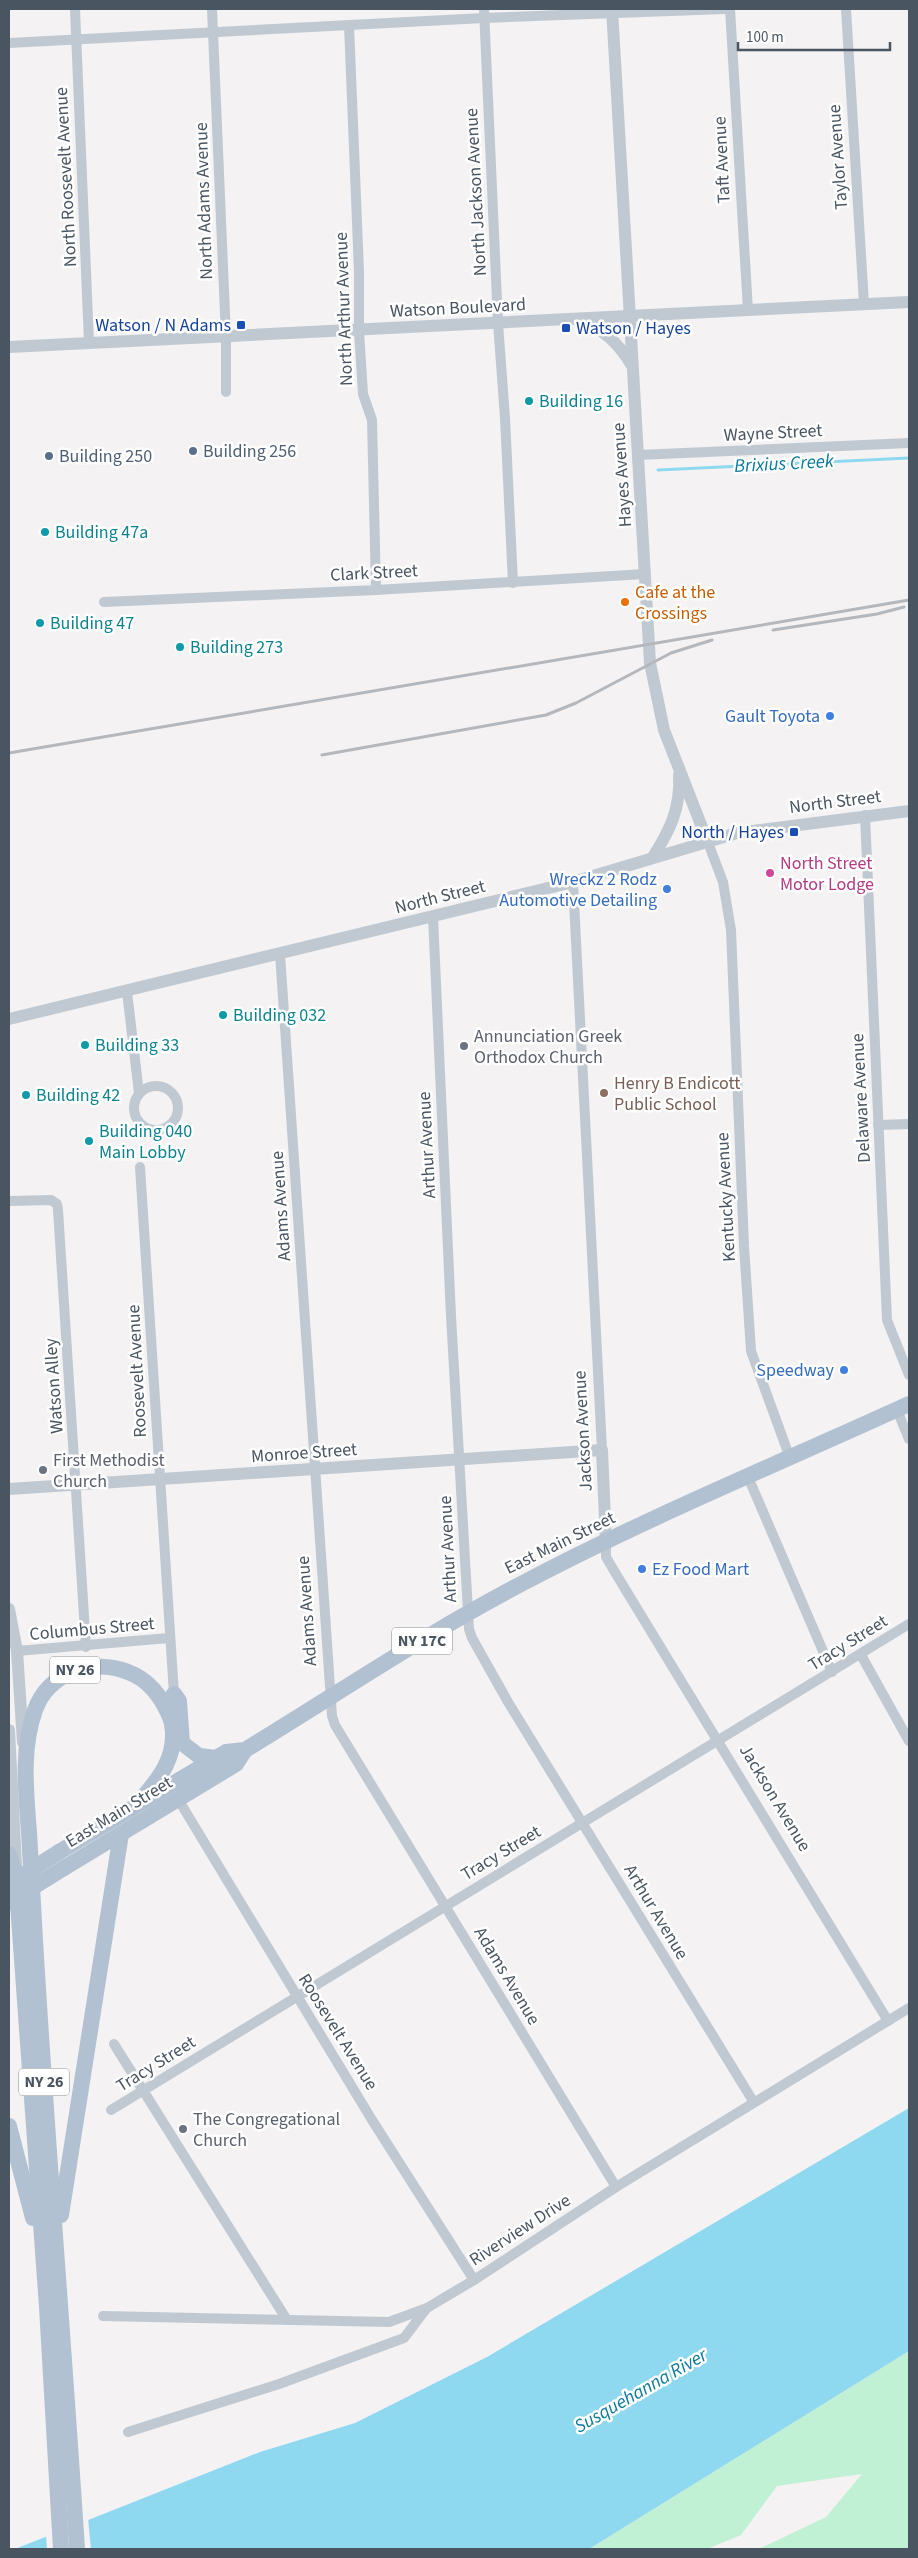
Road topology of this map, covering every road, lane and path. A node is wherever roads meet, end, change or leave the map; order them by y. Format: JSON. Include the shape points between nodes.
{"nodes":[{"id":1,"x":75,"y":9,"type":"edge"},
{"id":2,"x":212,"y":9,"type":"edge"},
{"id":3,"x":725,"y":9,"type":"edge"},
{"id":4,"x":730,"y":9,"type":"edge"},
{"id":5,"x":846,"y":9,"type":"edge"},
{"id":6,"x":613,"y":11,"type":"edge"},
{"id":7,"x":484,"y":14,"type":"edge"},
{"id":8,"x":349,"y":26,"type":"junction"},
{"id":9,"x":213,"y":33,"type":"junction"},
{"id":10,"x":76,"y":39,"type":"junction"},
{"id":11,"x":9,"y":43,"type":"edge"},
{"id":12,"x":909,"y":302,"type":"edge"},
{"id":13,"x":864,"y":304,"type":"junction"},
{"id":14,"x":748,"y":310,"type":"junction"},
{"id":15,"x":630,"y":315,"type":"junction"},
{"id":16,"x":572,"y":319,"type":"junction"},
{"id":17,"x":498,"y":324,"type":"junction"},
{"id":18,"x":358,"y":331,"type":"junction"},
{"id":19,"x":226,"y":337,"type":"junction"},
{"id":20,"x":89,"y":343,"type":"junction"},
{"id":21,"x":9,"y":347,"type":"edge"},
{"id":22,"x":632,"y":365,"type":"junction"},
{"id":23,"x":226,"y":392,"type":"dead end"},
{"id":24,"x":909,"y":443,"type":"edge"},
{"id":25,"x":638,"y":455,"type":"junction"},
{"id":26,"x":645,"y":574,"type":"junction"},
{"id":27,"x":514,"y":583,"type":"junction"},
{"id":28,"x":376,"y":590,"type":"junction"},
{"id":29,"x":104,"y":602,"type":"dead end"},
{"id":30,"x":678,"y":765,"type":"junction"},
{"id":31,"x":909,"y":811,"type":"edge"},
{"id":32,"x":865,"y":814,"type":"junction"},
{"id":33,"x":707,"y":840,"type":"junction"},
{"id":34,"x":653,"y":857,"type":"junction"},
{"id":35,"x":573,"y":882,"type":"junction"},
{"id":36,"x":433,"y":917,"type":"junction"},
{"id":37,"x":280,"y":954,"type":"junction"},
{"id":38,"x":127,"y":992,"type":"junction"},
{"id":39,"x":9,"y":1019,"type":"edge"},
{"id":40,"x":139,"y":1093,"type":"junction"},
{"id":41,"x":909,"y":1124,"type":"edge"},
{"id":42,"x":878,"y":1125,"type":"junction"},
{"id":43,"x":140,"y":1167,"type":"dead end"},
{"id":44,"x":9,"y":1201,"type":"edge"},
{"id":45,"x":909,"y":1375,"type":"edge"},
{"id":46,"x":903,"y":1407,"type":"edge"},
{"id":47,"x":909,"y":1439,"type":"edge"},
{"id":48,"x":602,"y":1450,"type":"junction"},
{"id":49,"x":790,"y":1458,"type":"junction"},
{"id":50,"x":459,"y":1460,"type":"junction"},
{"id":51,"x":314,"y":1470,"type":"junction"},
{"id":52,"x":748,"y":1477,"type":"junction"},
{"id":53,"x":160,"y":1480,"type":"junction"},
{"id":54,"x":76,"y":1486,"type":"junction"},
{"id":55,"x":9,"y":1489,"type":"edge"},
{"id":56,"x":606,"y":1542,"type":"junction"},
{"id":57,"x":9,"y":1610,"type":"edge"},
{"id":58,"x":468,"y":1614,"type":"junction"},
{"id":59,"x":909,"y":1624,"type":"edge"},
{"id":60,"x":169,"y":1638,"type":"junction"},
{"id":61,"x":86,"y":1646,"type":"junction"},
{"id":62,"x":17,"y":1651,"type":"junction"},
{"id":63,"x":860,"y":1655,"type":"junction"},
{"id":64,"x":832,"y":1672,"type":"junction"},
{"id":65,"x":174,"y":1694,"type":"junction"},
{"id":66,"x":330,"y":1698,"type":"junction"},
{"id":67,"x":171,"y":1720,"type":"junction"},
{"id":68,"x":9,"y":1730,"type":"edge"},
{"id":69,"x":719,"y":1740,"type":"junction"},
{"id":70,"x":909,"y":1741,"type":"edge"},
{"id":71,"x":244,"y":1750,"type":"junction"},
{"id":72,"x":216,"y":1758,"type":"junction"},
{"id":73,"x":25,"y":1772,"type":"junction"},
{"id":74,"x":178,"y":1799,"type":"junction"},
{"id":75,"x":138,"y":1805,"type":"junction"},
{"id":76,"x":583,"y":1822,"type":"junction"},
{"id":77,"x":121,"y":1834,"type":"junction"},
{"id":78,"x":9,"y":1854,"type":"edge"},
{"id":79,"x":12,"y":1880,"type":"edge"},
{"id":80,"x":9,"y":1902,"type":"edge"},
{"id":81,"x":445,"y":1905,"type":"junction"},
{"id":82,"x":296,"y":1996,"type":"junction"},
{"id":83,"x":909,"y":2008,"type":"edge"},
{"id":84,"x":888,"y":2021,"type":"junction"},
{"id":85,"x":114,"y":2044,"type":"dead end"},
{"id":86,"x":144,"y":2090,"type":"junction"},
{"id":87,"x":753,"y":2102,"type":"junction"},
{"id":88,"x":111,"y":2110,"type":"dead end"},
{"id":89,"x":9,"y":2126,"type":"edge"},
{"id":90,"x":616,"y":2187,"type":"junction"},
{"id":91,"x":42,"y":2248,"type":"junction"},
{"id":92,"x":58,"y":2267,"type":"junction"},
{"id":93,"x":474,"y":2280,"type":"junction"},
{"id":94,"x":427,"y":2308,"type":"junction"},
{"id":95,"x":103,"y":2316,"type":"dead end"},
{"id":96,"x":287,"y":2320,"type":"junction"},
{"id":97,"x":128,"y":2432,"type":"dead end"},
{"id":98,"x":61,"y":2549,"type":"edge"},
{"id":99,"x":77,"y":2549,"type":"edge"}],
"edges":[{"from":1,"to":10,"type":"street","name":"North Roosevelt Avenue"},
{"from":2,"to":9,"type":"street","name":"North Adams Avenue"},
{"from":3,"to":6,"type":"street"},
{"from":4,"to":14,"type":"street","name":"Taft Avenue"},
{"from":5,"to":13,"type":"street","name":"Taylor Avenue"},
{"from":6,"to":7,"type":"street"},
{"from":6,"to":15,"type":"street","name":"Hayes Avenue"},
{"from":7,"to":8,"type":"street"},
{"from":7,"to":17,"type":"street","name":"North Jackson Avenue"},
{"from":8,"to":9,"type":"street"},
{"from":8,"to":18,"type":"street","name":"North Arthur Avenue","via":[[359,272]]},
{"from":9,"to":10,"type":"street"},
{"from":9,"to":19,"type":"street","name":"North Adams Avenue"},
{"from":10,"to":11,"type":"street"},
{"from":10,"to":20,"type":"street","name":"North Roosevelt Avenue"},
{"from":12,"to":13,"type":"street","name":"Watson Boulevard"},
{"from":13,"to":14,"type":"street","name":"Watson Boulevard"},
{"from":14,"to":15,"type":"street","name":"Watson Boulevard"},
{"from":15,"to":16,"type":"street","name":"Watson Boulevard"},
{"from":15,"to":22,"type":"street","name":"Hayes Avenue"},
{"from":16,"to":17,"type":"street","name":"Watson Boulevard"},
{"from":16,"to":22,"type":"street","via":[[606,334]]},
{"from":17,"to":18,"type":"street","name":"Watson Boulevard"},
{"from":17,"to":27,"type":"street","name":"North Jackson Avenue"},
{"from":18,"to":19,"type":"street","name":"Watson Boulevard"},
{"from":18,"to":28,"type":"street","name":"North Arthur Avenue","via":[[363,394],[372,420]]},
{"from":19,"to":20,"type":"street","name":"Watson Boulevard"},
{"from":19,"to":23,"type":"street","name":"North Adams Avenue"},
{"from":20,"to":21,"type":"street","name":"Watson Boulevard"},
{"from":22,"to":25,"type":"street","name":"Hayes Avenue"},
{"from":24,"to":25,"type":"street","name":"Wayne Street"},
{"from":25,"to":26,"type":"street","name":"Hayes Avenue"},
{"from":26,"to":27,"type":"street","name":"Clark Street"},
{"from":26,"to":30,"type":"street","name":"Hayes Avenue","via":[[653,683],[664,730]]},
{"from":27,"to":28,"type":"street","name":"Clark Street"},
{"from":28,"to":29,"type":"street","name":"Clark Street"},
{"from":30,"to":33,"type":"street","name":"Hayes Avenue"},
{"from":30,"to":34,"type":"street","via":[[678,803],[672,828]]},
{"from":31,"to":32,"type":"street","name":"North Street"},
{"from":32,"to":33,"type":"street","name":"North Street","via":[[737,832]]},
{"from":32,"to":42,"type":"street","name":"Delaware Avenue"},
{"from":33,"to":34,"type":"street","name":"North Street"},
{"from":33,"to":49,"type":"street","name":"Kentucky Avenue","via":[[723,882],[731,930],[751,1351]]},
{"from":34,"to":35,"type":"street","name":"North Street"},
{"from":35,"to":36,"type":"street","name":"North Street"},
{"from":35,"to":48,"type":"street","name":"Jackson Avenue"},
{"from":36,"to":37,"type":"street","name":"North Street"},
{"from":36,"to":50,"type":"street","name":"Arthur Avenue"},
{"from":37,"to":38,"type":"street","name":"North Street"},
{"from":37,"to":51,"type":"street","name":"Adams Avenue"},
{"from":38,"to":39,"type":"street","name":"North Street"},
{"from":38,"to":40,"type":"street"},
{"from":40,"to":40,"type":"street","via":[[134,1110],[142,1126],[160,1130],[173,1122],[177,1101],[168,1090],[154,1086]]},
{"from":41,"to":42,"type":"street"},
{"from":42,"to":45,"type":"street","name":"Delaware Avenue","via":[[887,1320]]},
{"from":43,"to":53,"type":"street","name":"Roosevelt Avenue"},
{"from":44,"to":54,"type":"street","name":"Watson Alley","via":[[51,1200],[57,1204]]},
{"from":46,"to":47,"type":"street"},
{"from":46,"to":49,"type":"main road","name":"East Main Street","number":"NY 17C"},
{"from":48,"to":50,"type":"street","name":"Monroe Street"},
{"from":48,"to":56,"type":"street","name":"Jackson Avenue"},
{"from":49,"to":52,"type":"main road","name":"East Main Street","number":"NY 17C"},
{"from":50,"to":51,"type":"street","name":"Monroe Street"},
{"from":50,"to":58,"type":"street","name":"Arthur Avenue"},
{"from":51,"to":53,"type":"street","name":"Monroe Street"},
{"from":51,"to":66,"type":"street","name":"Adams Avenue"},
{"from":52,"to":56,"type":"main road","name":"East Main Street","number":"NY 17C"},
{"from":52,"to":64,"type":"street"},
{"from":53,"to":54,"type":"street","name":"Monroe Street"},
{"from":53,"to":60,"type":"street","name":"Roosevelt Avenue"},
{"from":54,"to":55,"type":"street","name":"Monroe Street"},
{"from":54,"to":61,"type":"street","name":"Watson Alley"},
{"from":56,"to":58,"type":"main road","name":"East Main Street","number":"NY 17C"},
{"from":56,"to":69,"type":"street","name":"Jackson Avenue","via":[[606,1557]]},
{"from":57,"to":62,"type":"street"},
{"from":58,"to":66,"type":"main road","name":"East Main Street","number":"NY 17C"},
{"from":58,"to":76,"type":"street","name":"Arthur Avenue","via":[[472,1638]]},
{"from":59,"to":63,"type":"street","name":"Tracy Street"},
{"from":60,"to":61,"type":"street","name":"Columbus Street"},
{"from":60,"to":65,"type":"street","name":"Roosevelt Avenue"},
{"from":61,"to":62,"type":"street","name":"Columbus Street"},
{"from":62,"to":73,"type":"street"},
{"from":63,"to":64,"type":"street","name":"Tracy Street"},
{"from":63,"to":70,"type":"street"},
{"from":64,"to":69,"type":"street","name":"Tracy Street"},
{"from":65,"to":67,"type":"main road","via":[[170,1701]]},
{"from":65,"to":72,"type":"main road","via":[[179,1701],[182,1743],[199,1756]]},
{"from":66,"to":71,"type":"main road","name":"East Main Street","number":"NY 17C"},
{"from":66,"to":81,"type":"street","name":"Adams Avenue","via":[[335,1725]]},
{"from":67,"to":73,"type":"main road","number":"NY 26","via":[[149,1683],[136,1675],[104,1666],[88,1666],[72,1672],[52,1686],[36,1707]]},
{"from":67,"to":75,"type":"main road","number":"NY 26","via":[[173,1732],[166,1767]]},
{"from":68,"to":79,"type":"street"},
{"from":69,"to":76,"type":"street","name":"Tracy Street"},
{"from":69,"to":84,"type":"street","name":"Jackson Avenue"},
{"from":71,"to":72,"type":"main road","name":"East Main Street","number":"NY 17C","via":[[226,1752]]},
{"from":71,"to":74,"type":"main road","name":"East Main Street","number":"NY 17C","via":[[236,1764]]},
{"from":72,"to":75,"type":"main road","name":"East Main Street","number":"NY 17C"},
{"from":73,"to":92,"type":"main road","number":"NY 26"},
{"from":74,"to":77,"type":"main road","name":"East Main Street","number":"NY 17C"},
{"from":74,"to":82,"type":"street","name":"Roosevelt Avenue"},
{"from":75,"to":79,"type":"main road","name":"East Main Street","number":"NY 17C","bridge":true},
{"from":76,"to":81,"type":"street","name":"Tracy Street"},
{"from":76,"to":87,"type":"street","name":"Arthur Avenue"},
{"from":77,"to":80,"type":"main road","name":"East Main Street","number":"NY 17C","bridge":true},
{"from":77,"to":92,"type":"main road","via":[[62,2205]]},
{"from":78,"to":79,"type":"main road"},
{"from":79,"to":91,"type":"main road"},
{"from":81,"to":82,"type":"street","name":"Tracy Street"},
{"from":81,"to":90,"type":"street","name":"Adams Avenue"},
{"from":82,"to":86,"type":"street","name":"Tracy Street"},
{"from":82,"to":93,"type":"street","name":"Roosevelt Avenue"},
{"from":83,"to":84,"type":"street","name":"Riverview Drive"},
{"from":84,"to":87,"type":"street","name":"Riverview Drive"},
{"from":85,"to":86,"type":"street"},
{"from":86,"to":88,"type":"street","name":"Tracy Street"},
{"from":86,"to":96,"type":"street"},
{"from":87,"to":90,"type":"street","name":"Riverview Drive"},
{"from":89,"to":91,"type":"main road"},
{"from":90,"to":93,"type":"street","name":"Riverview Drive"},
{"from":91,"to":98,"type":"main road"},
{"from":92,"to":99,"type":"main road","number":"NY 26"},
{"from":93,"to":94,"type":"street","name":"Riverview Drive"},
{"from":94,"to":96,"type":"street","name":"Riverview Drive","via":[[389,2322]]},
{"from":94,"to":97,"type":"street","via":[[404,2338],[279,2384]]},
{"from":95,"to":96,"type":"street","name":"Riverview Drive"}]}
